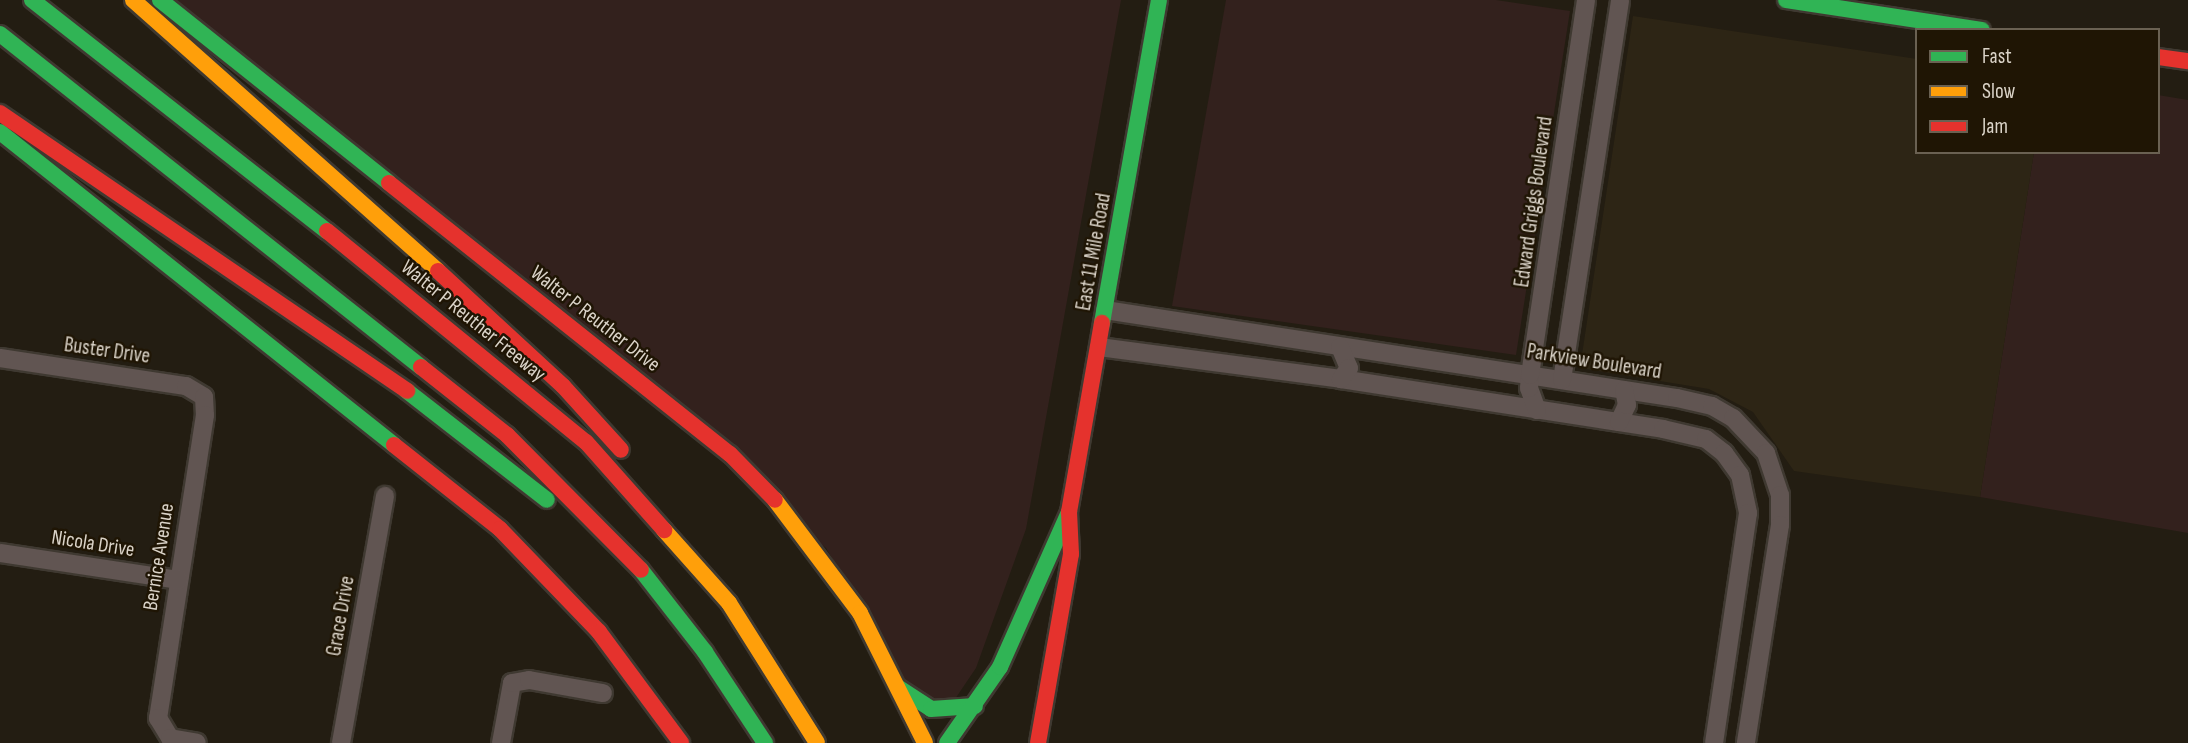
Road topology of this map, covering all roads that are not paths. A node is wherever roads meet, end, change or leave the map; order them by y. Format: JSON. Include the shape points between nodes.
{"nodes":[{"id":1,"x":33,"y":0,"type":"edge"},
{"id":2,"x":133,"y":0,"type":"edge"},
{"id":3,"x":160,"y":0,"type":"edge"},
{"id":4,"x":1159,"y":0,"type":"edge"},
{"id":5,"x":1586,"y":0,"type":"edge"},
{"id":6,"x":1620,"y":0,"type":"edge"},
{"id":7,"x":1786,"y":0,"type":"edge"},
{"id":8,"x":1969,"y":28,"type":"edge"},
{"id":9,"x":0,"y":34,"type":"edge"},
{"id":10,"x":2160,"y":57,"type":"edge"},
{"id":11,"x":2188,"y":61,"type":"edge"},
{"id":12,"x":0,"y":113,"type":"edge"},
{"id":13,"x":0,"y":132,"type":"edge"},
{"id":14,"x":1105,"y":310,"type":"junction"},
{"id":15,"x":1288,"y":339,"type":"junction"},
{"id":16,"x":1099,"y":347,"type":"junction"},
{"id":17,"x":1340,"y":347,"type":"junction"},
{"id":18,"x":0,"y":358,"type":"edge"},
{"id":19,"x":1285,"y":371,"type":"junction"},
{"id":20,"x":1530,"y":375,"type":"junction"},
{"id":21,"x":1341,"y":379,"type":"junction"},
{"id":22,"x":1562,"y":380,"type":"junction"},
{"id":23,"x":1624,"y":390,"type":"junction"},
{"id":24,"x":204,"y":397,"type":"joint"},
{"id":25,"x":1677,"y":398,"type":"junction"},
{"id":26,"x":1537,"y":410,"type":"junction"},
{"id":27,"x":1619,"y":422,"type":"junction"},
{"id":28,"x":1663,"y":429,"type":"junction"},
{"id":29,"x":632,"y":462,"type":"dead end"},
{"id":30,"x":385,"y":496,"type":"dead end"},
{"id":31,"x":663,"y":504,"type":"dead end"},
{"id":32,"x":1069,"y":512,"type":"junction"},
{"id":33,"x":0,"y":553,"type":"edge"},
{"id":34,"x":688,"y":553,"type":"junction"},
{"id":35,"x":1740,"y":572,"type":"junction"},
{"id":36,"x":179,"y":580,"type":"junction"},
{"id":37,"x":1772,"y":580,"type":"junction"},
{"id":38,"x":705,"y":652,"type":"junction"},
{"id":39,"x":898,"y":687,"type":"junction"},
{"id":40,"x":603,"y":693,"type":"dead end"},
{"id":41,"x":975,"y":706,"type":"junction"},
{"id":42,"x":197,"y":743,"type":"edge"},
{"id":43,"x":341,"y":743,"type":"edge"},
{"id":44,"x":501,"y":743,"type":"edge"},
{"id":45,"x":681,"y":743,"type":"edge"},
{"id":46,"x":765,"y":743,"type":"edge"},
{"id":47,"x":817,"y":743,"type":"edge"},
{"id":48,"x":925,"y":743,"type":"edge"},
{"id":49,"x":947,"y":743,"type":"edge"},
{"id":50,"x":1038,"y":743,"type":"edge"},
{"id":51,"x":1714,"y":743,"type":"edge"},
{"id":52,"x":1746,"y":743,"type":"edge"}],
"edges":[{"from":1,"to":34,"type":"main road","name":"Walter P Reuther Freeway","via":[[517,382],[586,442]]},
{"from":2,"to":29,"type":"main road","via":[[272,119],[563,386]]},
{"from":3,"to":39,"type":"main road","name":"Walter P Reuther Drive","via":[[730,454],[822,558],[860,613]]},
{"from":4,"to":14,"type":"main road","name":"East 11 Mile Road"},
{"from":5,"to":20,"type":"street","name":"Edward Griggs Boulevard"},
{"from":6,"to":22,"type":"street"},
{"from":7,"to":8,"type":"main road"},
{"from":9,"to":38,"type":"main road","via":[[507,435],[634,561]]},
{"from":10,"to":11,"type":"main road"},
{"from":12,"to":38,"type":"main road","via":[[444,416],[552,504],[663,617]]},
{"from":13,"to":45,"type":"main road","via":[[500,529],[599,632]]},
{"from":14,"to":15,"type":"street","name":"Parkview Boulevard"},
{"from":14,"to":16,"type":"main road","name":"East 11 Mile Road"},
{"from":15,"to":17,"type":"street","name":"Parkview Boulevard"},
{"from":15,"to":19,"type":"street","via":[[1279,351]]},
{"from":16,"to":19,"type":"street"},
{"from":16,"to":32,"type":"main road","name":"East 11 Mile Road"},
{"from":17,"to":20,"type":"street","name":"Parkview Boulevard"},
{"from":17,"to":21,"type":"street","via":[[1349,368]]},
{"from":18,"to":24,"type":"street","name":"Buster Drive","via":[[186,386]]},
{"from":19,"to":21,"type":"street"},
{"from":20,"to":22,"type":"street","name":"Parkview Boulevard"},
{"from":20,"to":26,"type":"street","name":"Edward Griggs Boulevard","via":[[1529,388]]},
{"from":21,"to":26,"type":"street"},
{"from":22,"to":23,"type":"street","name":"Parkview Boulevard"},
{"from":23,"to":25,"type":"street","name":"Parkview Boulevard"},
{"from":23,"to":27,"type":"street","via":[[1627,405]]},
{"from":24,"to":36,"type":"street","name":"Bernice Avenue"},
{"from":25,"to":28,"type":"street","via":[[1662,407]]},
{"from":25,"to":37,"type":"street","name":"Parkview Boulevard","via":[[1724,412],[1766,453],[1778,481],[1780,502]]},
{"from":26,"to":27,"type":"street"},
{"from":27,"to":28,"type":"street"},
{"from":28,"to":35,"type":"street","via":[[1706,439],[1740,475],[1748,513]]},
{"from":30,"to":43,"type":"street","name":"Grace Drive"},
{"from":31,"to":34,"type":"main road"},
{"from":32,"to":41,"type":"main road","name":"East 11 Mile Road","via":[[1051,544],[1023,621]]},
{"from":32,"to":50,"type":"main road","name":"East 11 Mile Road","via":[[1071,554]]},
{"from":33,"to":36,"type":"street","name":"Nicola Drive"},
{"from":34,"to":47,"type":"main road","name":"Walter P Reuther Freeway","via":[[729,603]]},
{"from":35,"to":37,"type":"street"},
{"from":35,"to":51,"type":"street"},
{"from":36,"to":42,"type":"street","name":"Bernice Avenue","via":[[158,725],[170,738]]},
{"from":37,"to":52,"type":"street","name":"Parkview Boulevard"},
{"from":38,"to":46,"type":"main road"},
{"from":39,"to":41,"type":"main road","via":[[931,709]]},
{"from":39,"to":48,"type":"main road","name":"Walter P Reuther Drive"},
{"from":40,"to":44,"type":"street","via":[[529,680],[512,683]]},
{"from":41,"to":49,"type":"main road","name":"East 11 Mile Road"}]}
